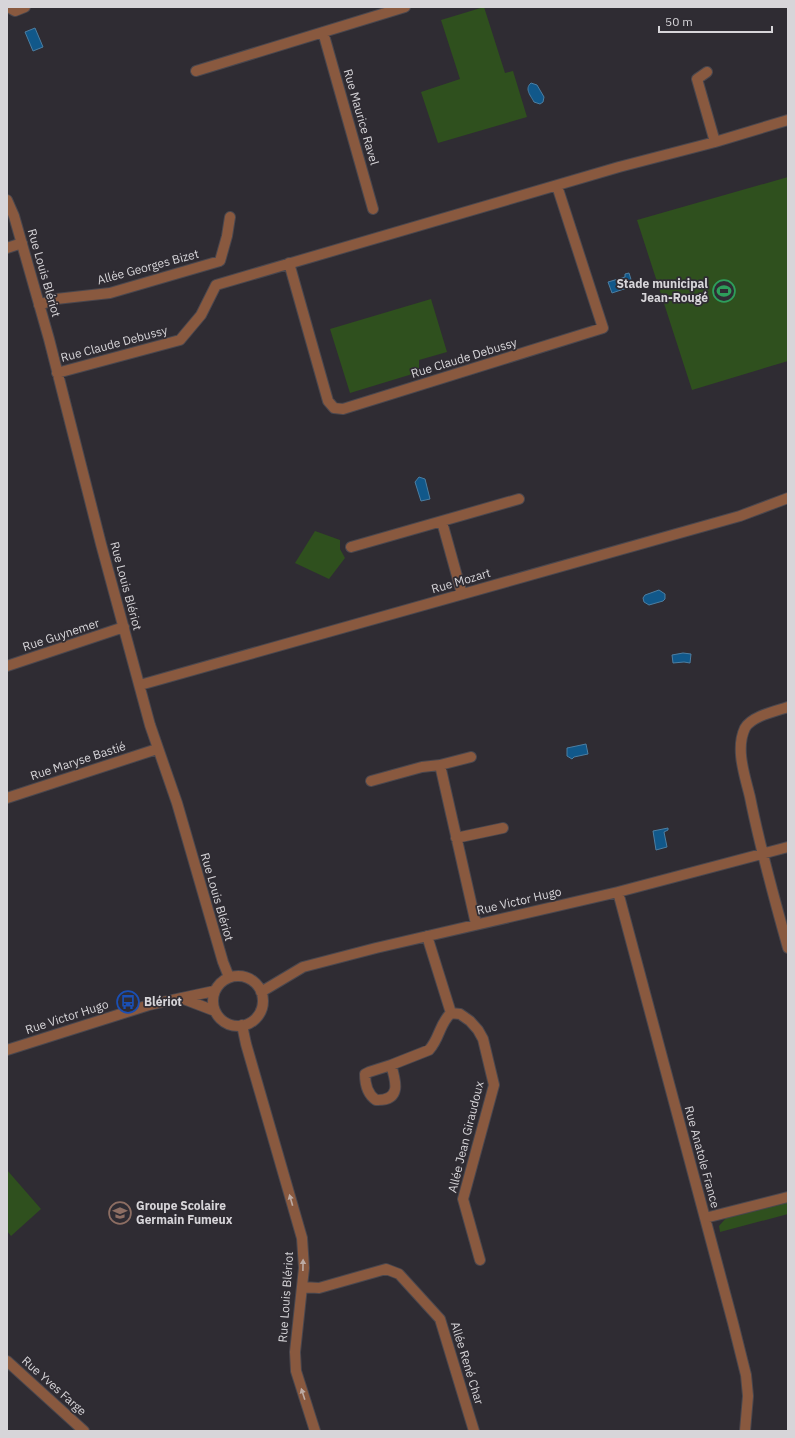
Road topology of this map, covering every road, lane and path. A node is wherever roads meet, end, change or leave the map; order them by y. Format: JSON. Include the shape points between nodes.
{"nodes":[{"id":1,"x":8,"y":7,"type":"edge"},
{"id":2,"x":25,"y":7,"type":"edge"},
{"id":3,"x":405,"y":7,"type":"edge"},
{"id":4,"x":323,"y":32,"type":"junction"},
{"id":5,"x":196,"y":71,"type":"dead end"},
{"id":6,"x":707,"y":72,"type":"dead end"},
{"id":7,"x":788,"y":120,"type":"edge"},
{"id":8,"x":715,"y":142,"type":"junction"},
{"id":9,"x":557,"y":186,"type":"junction"},
{"id":10,"x":7,"y":200,"type":"edge"},
{"id":11,"x":373,"y":209,"type":"dead end"},
{"id":12,"x":230,"y":217,"type":"dead end"},
{"id":13,"x":22,"y":243,"type":"junction"},
{"id":14,"x":7,"y":248,"type":"edge"},
{"id":15,"x":289,"y":263,"type":"junction"},
{"id":16,"x":39,"y":305,"type":"junction"},
{"id":17,"x":57,"y":373,"type":"junction"},
{"id":18,"x":788,"y":498,"type":"edge"},
{"id":19,"x":519,"y":499,"type":"dead end"},
{"id":20,"x":442,"y":522,"type":"junction"},
{"id":21,"x":351,"y":547,"type":"dead end"},
{"id":22,"x":462,"y":594,"type":"junction"},
{"id":23,"x":124,"y":628,"type":"junction"},
{"id":24,"x":7,"y":666,"type":"edge"},
{"id":25,"x":140,"y":685,"type":"junction"},
{"id":26,"x":788,"y":707,"type":"edge"},
{"id":27,"x":157,"y":749,"type":"junction"},
{"id":28,"x":471,"y":757,"type":"dead end"},
{"id":29,"x":440,"y":765,"type":"junction"},
{"id":30,"x":371,"y":780,"type":"dead end"},
{"id":31,"x":7,"y":798,"type":"edge"},
{"id":32,"x":503,"y":828,"type":"dead end"},
{"id":33,"x":456,"y":838,"type":"junction"},
{"id":34,"x":788,"y":847,"type":"edge"},
{"id":35,"x":762,"y":854,"type":"junction"},
{"id":36,"x":618,"y":892,"type":"junction"},
{"id":37,"x":476,"y":924,"type":"junction"},
{"id":38,"x":427,"y":936,"type":"junction"},
{"id":39,"x":788,"y":948,"type":"edge"},
{"id":40,"x":229,"y":977,"type":"junction"},
{"id":41,"x":214,"y":991,"type":"junction"},
{"id":42,"x":261,"y":992,"type":"junction"},
{"id":43,"x":181,"y":998,"type":"junction"},
{"id":44,"x":215,"y":1011,"type":"junction"},
{"id":45,"x":451,"y":1013,"type":"junction"},
{"id":46,"x":242,"y":1025,"type":"junction"},
{"id":47,"x":7,"y":1050,"type":"edge"},
{"id":48,"x":391,"y":1065,"type":"dead end"},
{"id":49,"x":788,"y":1196,"type":"edge"},
{"id":50,"x":705,"y":1218,"type":"junction"},
{"id":51,"x":480,"y":1260,"type":"dead end"},
{"id":52,"x":302,"y":1287,"type":"junction"},
{"id":53,"x":7,"y":1361,"type":"edge"},
{"id":54,"x":84,"y":1431,"type":"edge"},
{"id":55,"x":315,"y":1431,"type":"edge"},
{"id":56,"x":474,"y":1431,"type":"edge"},
{"id":57,"x":744,"y":1431,"type":"edge"}],
"edges":[{"from":1,"to":2,"type":"street","via":[[15,11]]},
{"from":3,"to":4,"type":"street"},
{"from":4,"to":5,"type":"street"},
{"from":4,"to":11,"type":"street","name":"Rue Maurice Ravel"},
{"from":6,"to":8,"type":"street","via":[[696,80]]},
{"from":7,"to":8,"type":"street","name":"Rue Claude Debussy"},
{"from":8,"to":9,"type":"street","name":"Rue Claude Debussy"},
{"from":9,"to":15,"type":"street","name":"Rue Claude Debussy"},
{"from":9,"to":15,"type":"street","name":"Rue Claude Debussy","via":[[603,328],[343,409],[334,408],[328,401]]},
{"from":10,"to":13,"type":"street","name":"Rue Louis Blériot"},
{"from":12,"to":16,"type":"street","name":"Allée Georges Bizet","via":[[220,261],[110,293],[56,299]]},
{"from":13,"to":14,"type":"street"},
{"from":13,"to":16,"type":"street","name":"Rue Louis Blériot"},
{"from":15,"to":17,"type":"street","name":"Rue Claude Debussy","via":[[216,285],[201,315],[180,340]]},
{"from":16,"to":17,"type":"street","name":"Rue Louis Blériot"},
{"from":17,"to":23,"type":"street","name":"Rue Louis Blériot"},
{"from":18,"to":22,"type":"street","name":"Rue Mozart","via":[[740,516]]},
{"from":19,"to":20,"type":"street"},
{"from":20,"to":21,"type":"street"},
{"from":20,"to":22,"type":"street"},
{"from":22,"to":25,"type":"street","name":"Rue Mozart"},
{"from":23,"to":24,"type":"street","name":"Rue Guynemer"},
{"from":23,"to":25,"type":"street","name":"Rue Louis Blériot"},
{"from":25,"to":27,"type":"street","name":"Rue Louis Blériot"},
{"from":26,"to":35,"type":"street","via":[[756,718],[746,727],[741,741],[742,759]]},
{"from":27,"to":31,"type":"street","name":"Rue Maryse Bastié"},
{"from":27,"to":40,"type":"street","name":"Rue Louis Blériot","via":[[177,803]]},
{"from":28,"to":29,"type":"street"},
{"from":29,"to":30,"type":"street"},
{"from":29,"to":33,"type":"street"},
{"from":32,"to":33,"type":"street"},
{"from":33,"to":37,"type":"street"},
{"from":34,"to":35,"type":"street","name":"Rue Victor Hugo"},
{"from":35,"to":36,"type":"street","name":"Rue Victor Hugo"},
{"from":35,"to":39,"type":"street"},
{"from":36,"to":37,"type":"street","name":"Rue Victor Hugo"},
{"from":36,"to":50,"type":"street","name":"Rue Anatole France"},
{"from":37,"to":38,"type":"street","name":"Rue Victor Hugo"},
{"from":38,"to":42,"type":"street","name":"Rue Victor Hugo","via":[[303,967]]},
{"from":38,"to":45,"type":"street"},
{"from":40,"to":41,"type":"street","via":[[220,982]]},
{"from":40,"to":42,"type":"street","via":[[242,976],[254,982]]},
{"from":41,"to":43,"type":"street","name":"Rue Victor Hugo"},
{"from":41,"to":44,"type":"street"},
{"from":42,"to":46,"type":"street","via":[[263,1003],[259,1013],[252,1021]]},
{"from":43,"to":44,"type":"street"},
{"from":43,"to":47,"type":"street","name":"Rue Victor Hugo","via":[[149,1005]]},
{"from":44,"to":46,"type":"street","via":[[221,1020],[231,1025]]},
{"from":45,"to":48,"type":"street","via":[[444,1019],[429,1050]]},
{"from":45,"to":51,"type":"street","name":"Allée Jean Giraudoux","via":[[460,1014],[478,1030],[483,1040],[494,1085],[463,1199]]},
{"from":52,"to":46,"type":"street","name":"Rue Louis Blériot","one_way":true,"via":[[302,1238]]},
{"from":49,"to":50,"type":"street"},
{"from":50,"to":57,"type":"street","name":"Rue Anatole France","via":[[746,1375],[748,1396]]},
{"from":55,"to":52,"type":"street","name":"Rue Louis Blériot","one_way":true,"via":[[296,1371],[295,1352]]},
{"from":52,"to":56,"type":"street","name":"Allée René Char","via":[[318,1288],[386,1269],[399,1274],[440,1318]]},
{"from":53,"to":54,"type":"street","name":"Rue Yves Farge"}]}
